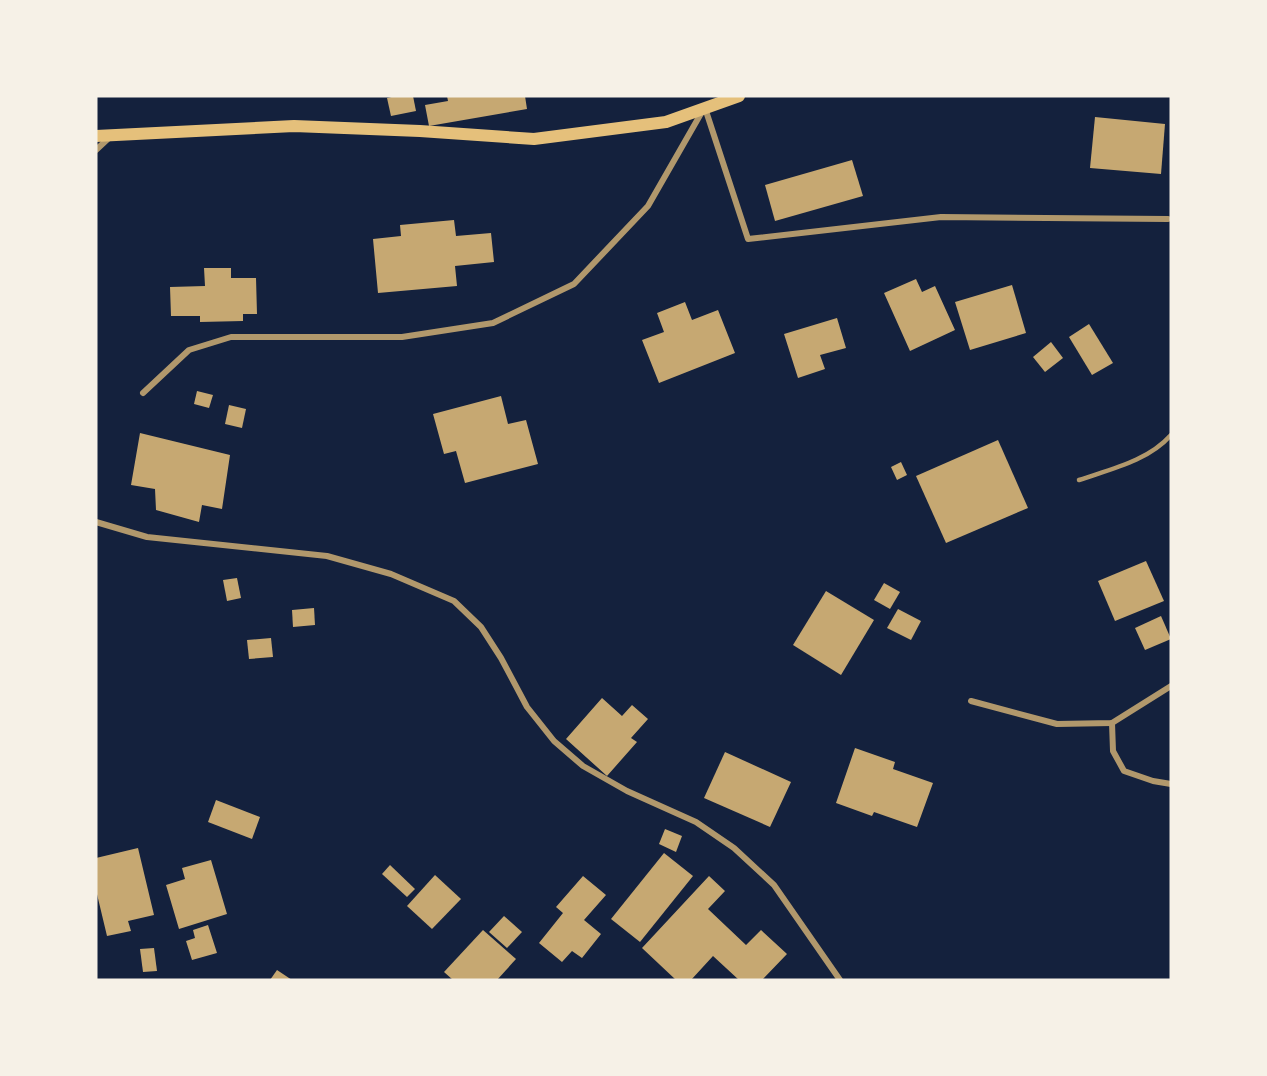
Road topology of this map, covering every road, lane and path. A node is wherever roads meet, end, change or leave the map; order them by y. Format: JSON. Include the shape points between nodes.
{"nodes":[{"id":1,"x":739,"y":96,"type":"edge"},
{"id":2,"x":704,"y":107,"type":"junction"},
{"id":3,"x":114,"y":134,"type":"junction"},
{"id":4,"x":96,"y":136,"type":"edge"},
{"id":5,"x":96,"y":150,"type":"edge"},
{"id":6,"x":1168,"y":219,"type":"dead end"},
{"id":7,"x":143,"y":393,"type":"dead end"},
{"id":8,"x":1171,"y":435,"type":"edge"},
{"id":9,"x":1079,"y":480,"type":"dead end"},
{"id":10,"x":96,"y":522,"type":"edge"},
{"id":11,"x":1171,"y":686,"type":"edge"},
{"id":12,"x":971,"y":701,"type":"dead end"},
{"id":13,"x":1112,"y":723,"type":"junction"},
{"id":14,"x":1171,"y":784,"type":"edge"},
{"id":15,"x":840,"y":980,"type":"edge"}],
"edges":[{"from":1,"to":2,"type":"main road"},
{"from":2,"to":3,"type":"main road","via":[[666,122],[534,139],[294,126]]},
{"from":2,"to":6,"type":"street","via":[[748,239],[941,218]]},
{"from":2,"to":7,"type":"street","via":[[648,206],[574,284],[493,323],[402,337],[231,337],[189,350]]},
{"from":3,"to":4,"type":"main road"},
{"from":3,"to":5,"type":"street"},
{"from":8,"to":9,"type":"lane","via":[[1159,448],[1133,461]]},
{"from":10,"to":15,"type":"street","via":[[147,537],[327,556],[391,574],[454,601],[481,627],[527,707],[554,741],[583,766],[696,822],[734,849],[774,885]]},
{"from":11,"to":13,"type":"street"},
{"from":12,"to":13,"type":"street","via":[[1057,724]]},
{"from":13,"to":14,"type":"street","via":[[1113,751],[1124,771]]}]}
